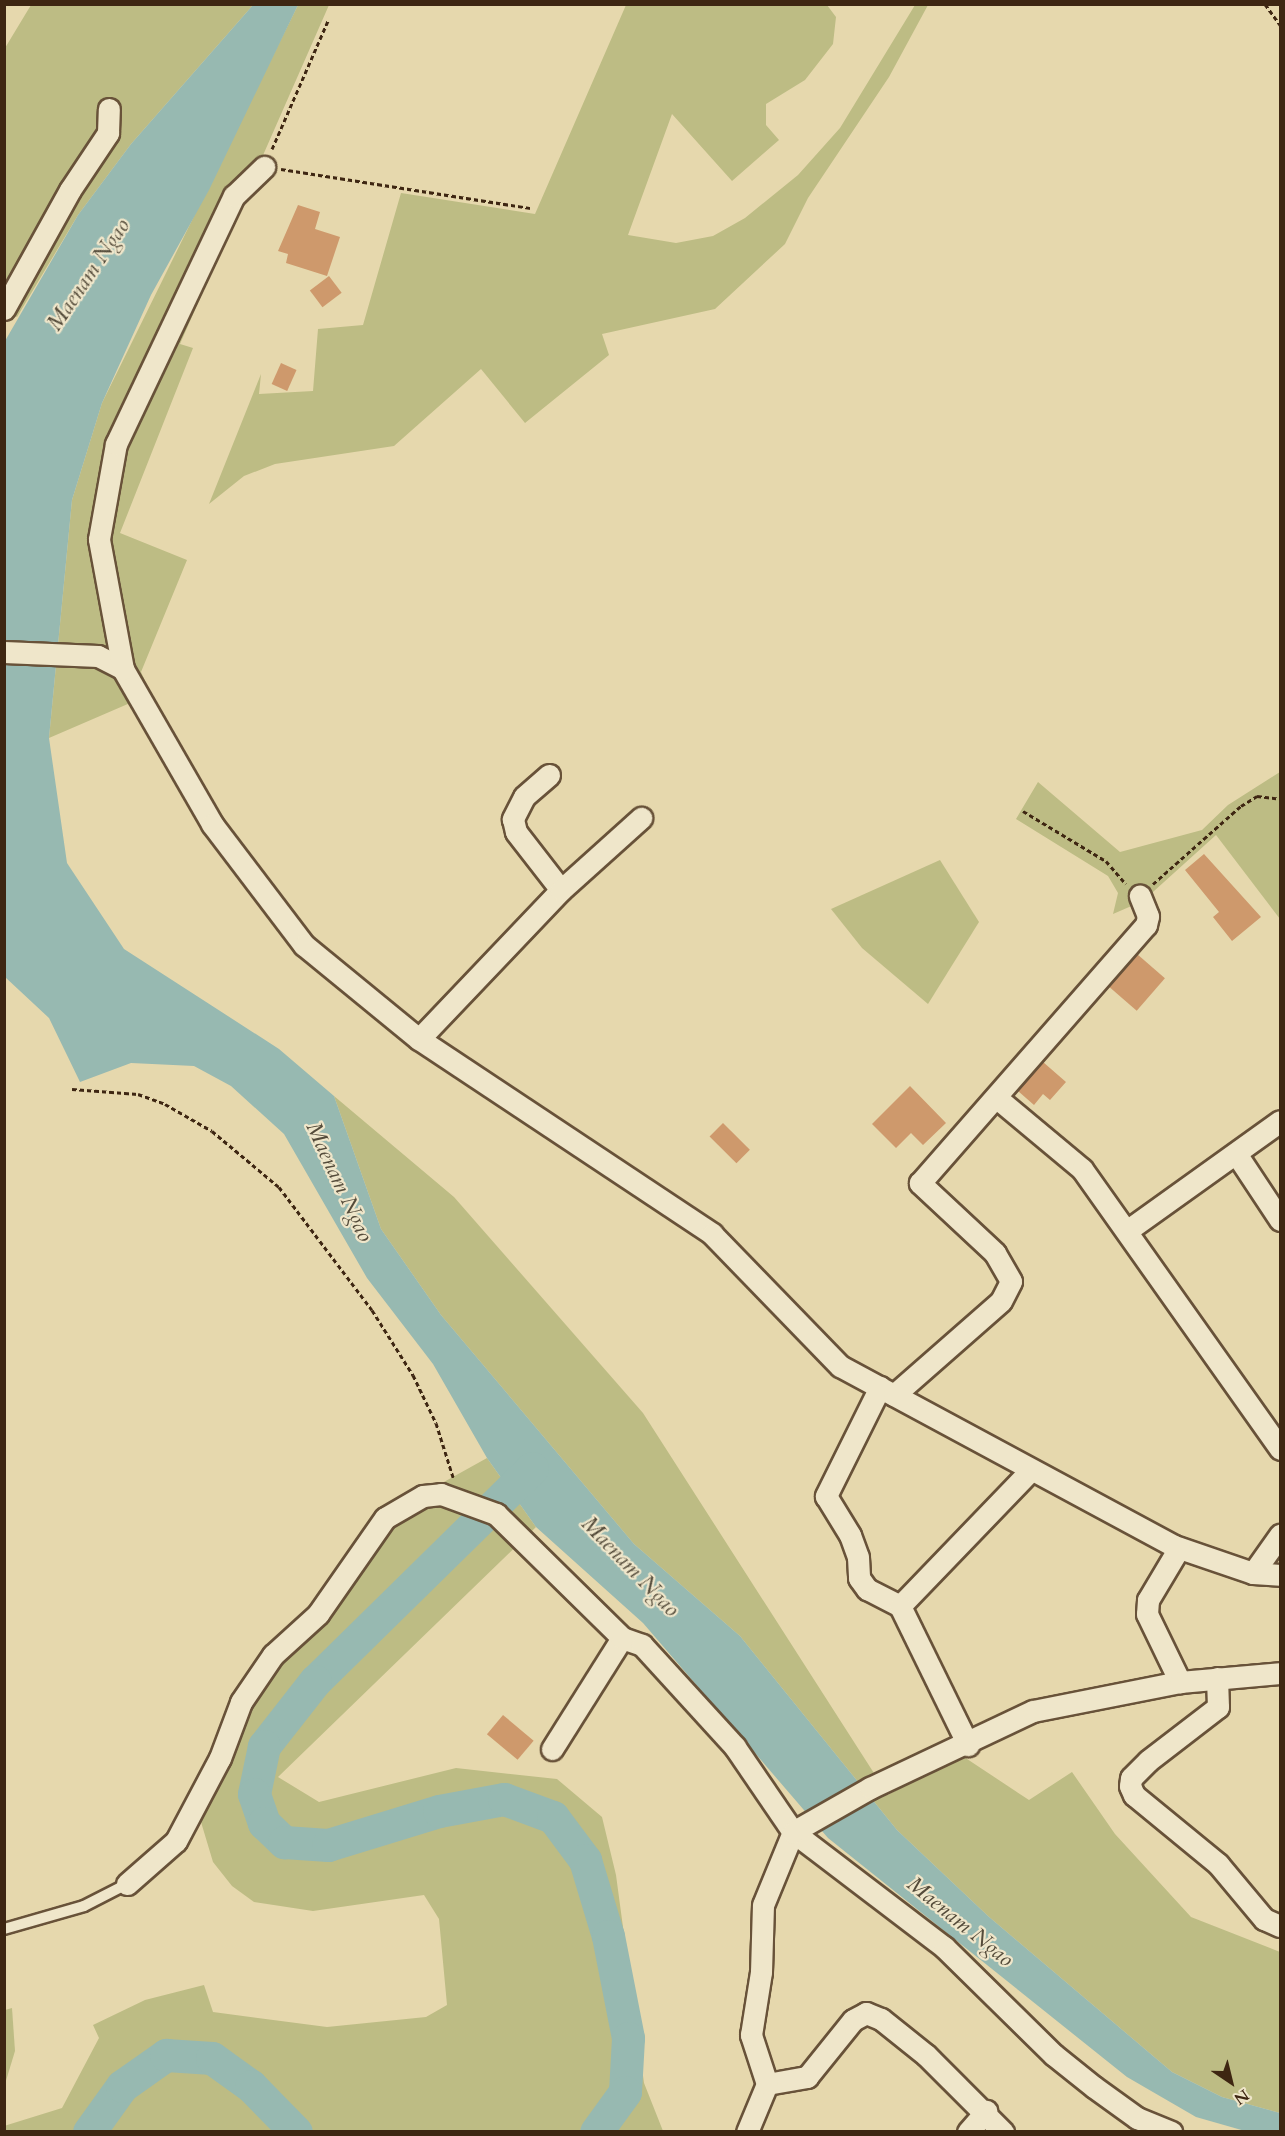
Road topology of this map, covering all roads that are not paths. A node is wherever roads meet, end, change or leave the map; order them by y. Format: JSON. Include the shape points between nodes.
{"nodes":[{"id":1,"x":109,"y":109,"type":"dead end"},
{"id":2,"x":264,"y":166,"type":"road end"},
{"id":3,"x":4,"y":309,"type":"edge"},
{"id":4,"x":4,"y":652,"type":"edge"},
{"id":5,"x":123,"y":669,"type":"junction"},
{"id":6,"x":549,"y":775,"type":"dead end"},
{"id":7,"x":641,"y":818,"type":"dead end"},
{"id":8,"x":561,"y":890,"type":"junction"},
{"id":9,"x":1140,"y":896,"type":"road end"},
{"id":10,"x":419,"y":1039,"type":"junction"},
{"id":11,"x":998,"y":1099,"type":"junction"},
{"id":12,"x":1281,"y":1122,"type":"edge"},
{"id":13,"x":1237,"y":1155,"type":"junction"},
{"id":14,"x":1281,"y":1220,"type":"edge"},
{"id":15,"x":1128,"y":1230,"type":"junction"},
{"id":16,"x":887,"y":1391,"type":"junction"},
{"id":17,"x":1281,"y":1449,"type":"edge"},
{"id":18,"x":1030,"y":1471,"type":"junction"},
{"id":19,"x":1281,"y":1535,"type":"edge"},
{"id":20,"x":1179,"y":1548,"type":"junction"},
{"id":21,"x":1254,"y":1573,"type":"junction"},
{"id":22,"x":1281,"y":1575,"type":"edge"},
{"id":23,"x":900,"y":1606,"type":"junction"},
{"id":24,"x":622,"y":1638,"type":"junction"},
{"id":25,"x":1281,"y":1672,"type":"edge"},
{"id":26,"x":1217,"y":1678,"type":"junction"},
{"id":27,"x":1180,"y":1682,"type":"junction"},
{"id":28,"x":968,"y":1745,"type":"junction"},
{"id":29,"x":552,"y":1749,"type":"dead end"},
{"id":30,"x":799,"y":1827,"type":"junction"},
{"id":31,"x":127,"y":1884,"type":"joint"},
{"id":32,"x":1281,"y":1926,"type":"edge"},
{"id":33,"x":4,"y":1929,"type":"edge"},
{"id":34,"x":767,"y":2084,"type":"junction"},
{"id":35,"x":986,"y":2111,"type":"junction"},
{"id":36,"x":747,"y":2132,"type":"edge"},
{"id":37,"x":968,"y":2132,"type":"edge"},
{"id":38,"x":1003,"y":2132,"type":"edge"},
{"id":39,"x":1171,"y":2132,"type":"edge"}],
"edges":[{"from":1,"to":3,"type":"street","via":[[108,133],[70,190]]},
{"from":2,"to":5,"type":"street","via":[[234,196],[116,444],[99,539]]},
{"from":4,"to":5,"type":"street","via":[[98,656]]},
{"from":5,"to":10,"type":"street","via":[[212,824],[304,945]]},
{"from":6,"to":8,"type":"street","via":[[524,798],[513,819],[516,832]]},
{"from":7,"to":8,"type":"street"},
{"from":8,"to":10,"type":"street"},
{"from":9,"to":11,"type":"street","via":[[1148,916],[1146,925]]},
{"from":10,"to":16,"type":"street","via":[[712,1234],[840,1366]]},
{"from":11,"to":15,"type":"street","via":[[1082,1168]]},
{"from":11,"to":16,"type":"street","via":[[920,1183],[996,1253],[1011,1281],[1001,1301]]},
{"from":12,"to":13,"type":"street"},
{"from":13,"to":14,"type":"street"},
{"from":13,"to":15,"type":"street"},
{"from":15,"to":17,"type":"street"},
{"from":16,"to":18,"type":"street"},
{"from":16,"to":23,"type":"street","via":[[826,1496],[850,1534],[858,1557],[859,1578],[867,1589]]},
{"from":18,"to":20,"type":"street"},
{"from":18,"to":23,"type":"street"},
{"from":19,"to":21,"type":"street"},
{"from":20,"to":21,"type":"street"},
{"from":20,"to":27,"type":"street","via":[[1148,1600],[1147,1614]]},
{"from":21,"to":22,"type":"street"},
{"from":23,"to":28,"type":"street"},
{"from":24,"to":29,"type":"street"},
{"from":24,"to":30,"type":"street","via":[[642,1646],[735,1747]]},
{"from":24,"to":31,"type":"street","via":[[496,1514],[441,1494],[423,1496],[384,1518],[318,1614],[261,1671],[241,1702],[220,1758],[176,1841]]},
{"from":25,"to":26,"type":"street"},
{"from":26,"to":27,"type":"street"},
{"from":26,"to":32,"type":"street","via":[[1218,1707],[1148,1761],[1131,1778],[1130,1786],[1134,1795],[1218,1864],[1264,1919]]},
{"from":27,"to":28,"type":"street","via":[[1033,1711]]},
{"from":28,"to":30,"type":"street","via":[[870,1788]]},
{"from":30,"to":34,"type":"street","via":[[763,1905],[761,1972],[751,2035]]},
{"from":30,"to":39,"type":"street","via":[[944,1947],[1054,2055],[1137,2118]]},
{"from":31,"to":33,"type":"lane","via":[[84,1906]]},
{"from":34,"to":35,"type":"street","via":[[807,2077],[854,2020],[866,2013],[881,2019],[926,2055]]},
{"from":34,"to":36,"type":"street"},
{"from":35,"to":37,"type":"street"},
{"from":35,"to":38,"type":"street"}]}
